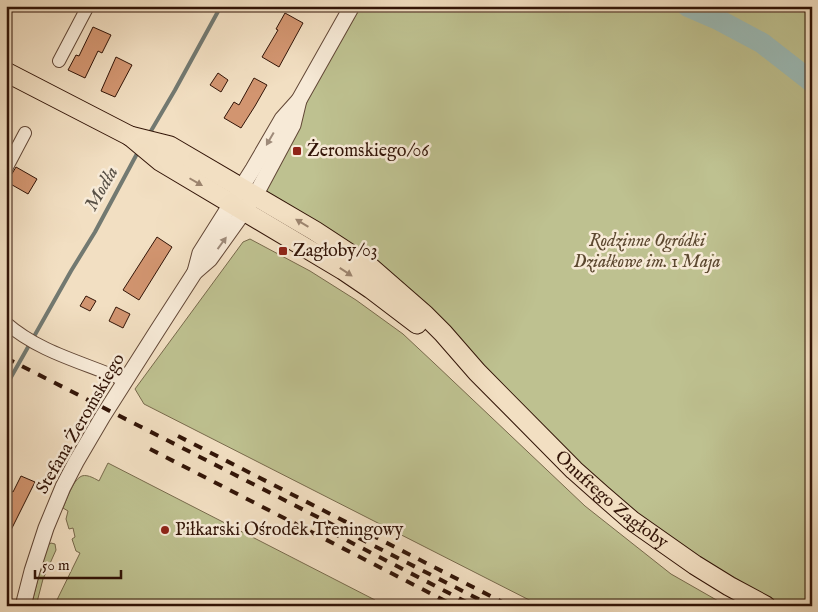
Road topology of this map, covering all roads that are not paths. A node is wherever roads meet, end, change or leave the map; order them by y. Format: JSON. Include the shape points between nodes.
{"nodes":[{"id":1,"x":88,"y":6,"type":"edge"},
{"id":2,"x":352,"y":6,"type":"edge"},
{"id":3,"x":59,"y":62,"type":"dead end"},
{"id":4,"x":6,"y":72,"type":"edge"},
{"id":5,"x":25,"y":133,"type":"dead end"},
{"id":6,"x":6,"y":169,"type":"edge"},
{"id":7,"x":243,"y":199,"type":"junction"},
{"id":8,"x":6,"y":323,"type":"edge"},
{"id":9,"x":126,"y":381,"type":"junction"},
{"id":10,"x":23,"y":606,"type":"edge"},
{"id":11,"x":766,"y":606,"type":"edge"}],
"edges":[{"from":1,"to":3,"type":"street"},
{"from":2,"to":7,"type":"street","name":"Stefana Żeromskiego","via":[[299,100],[293,125]]},
{"from":4,"to":7,"type":"main road","name":"Onufrego Zagłoby","via":[[165,154]]},
{"from":5,"to":6,"type":"street"},
{"from":7,"to":9,"type":"street","name":"Stefana Żeromskiego","via":[[200,253],[196,272]]},
{"from":7,"to":11,"type":"main road","name":"Onufrego Zagłoby","via":[[341,247],[370,267],[425,315],[476,372],[574,470],[632,520],[695,565]]},
{"from":8,"to":9,"type":"street","via":[[43,347]]},
{"from":9,"to":10,"type":"street","name":"Stefana Żeromskiego","via":[[63,487],[46,528]]}]}
